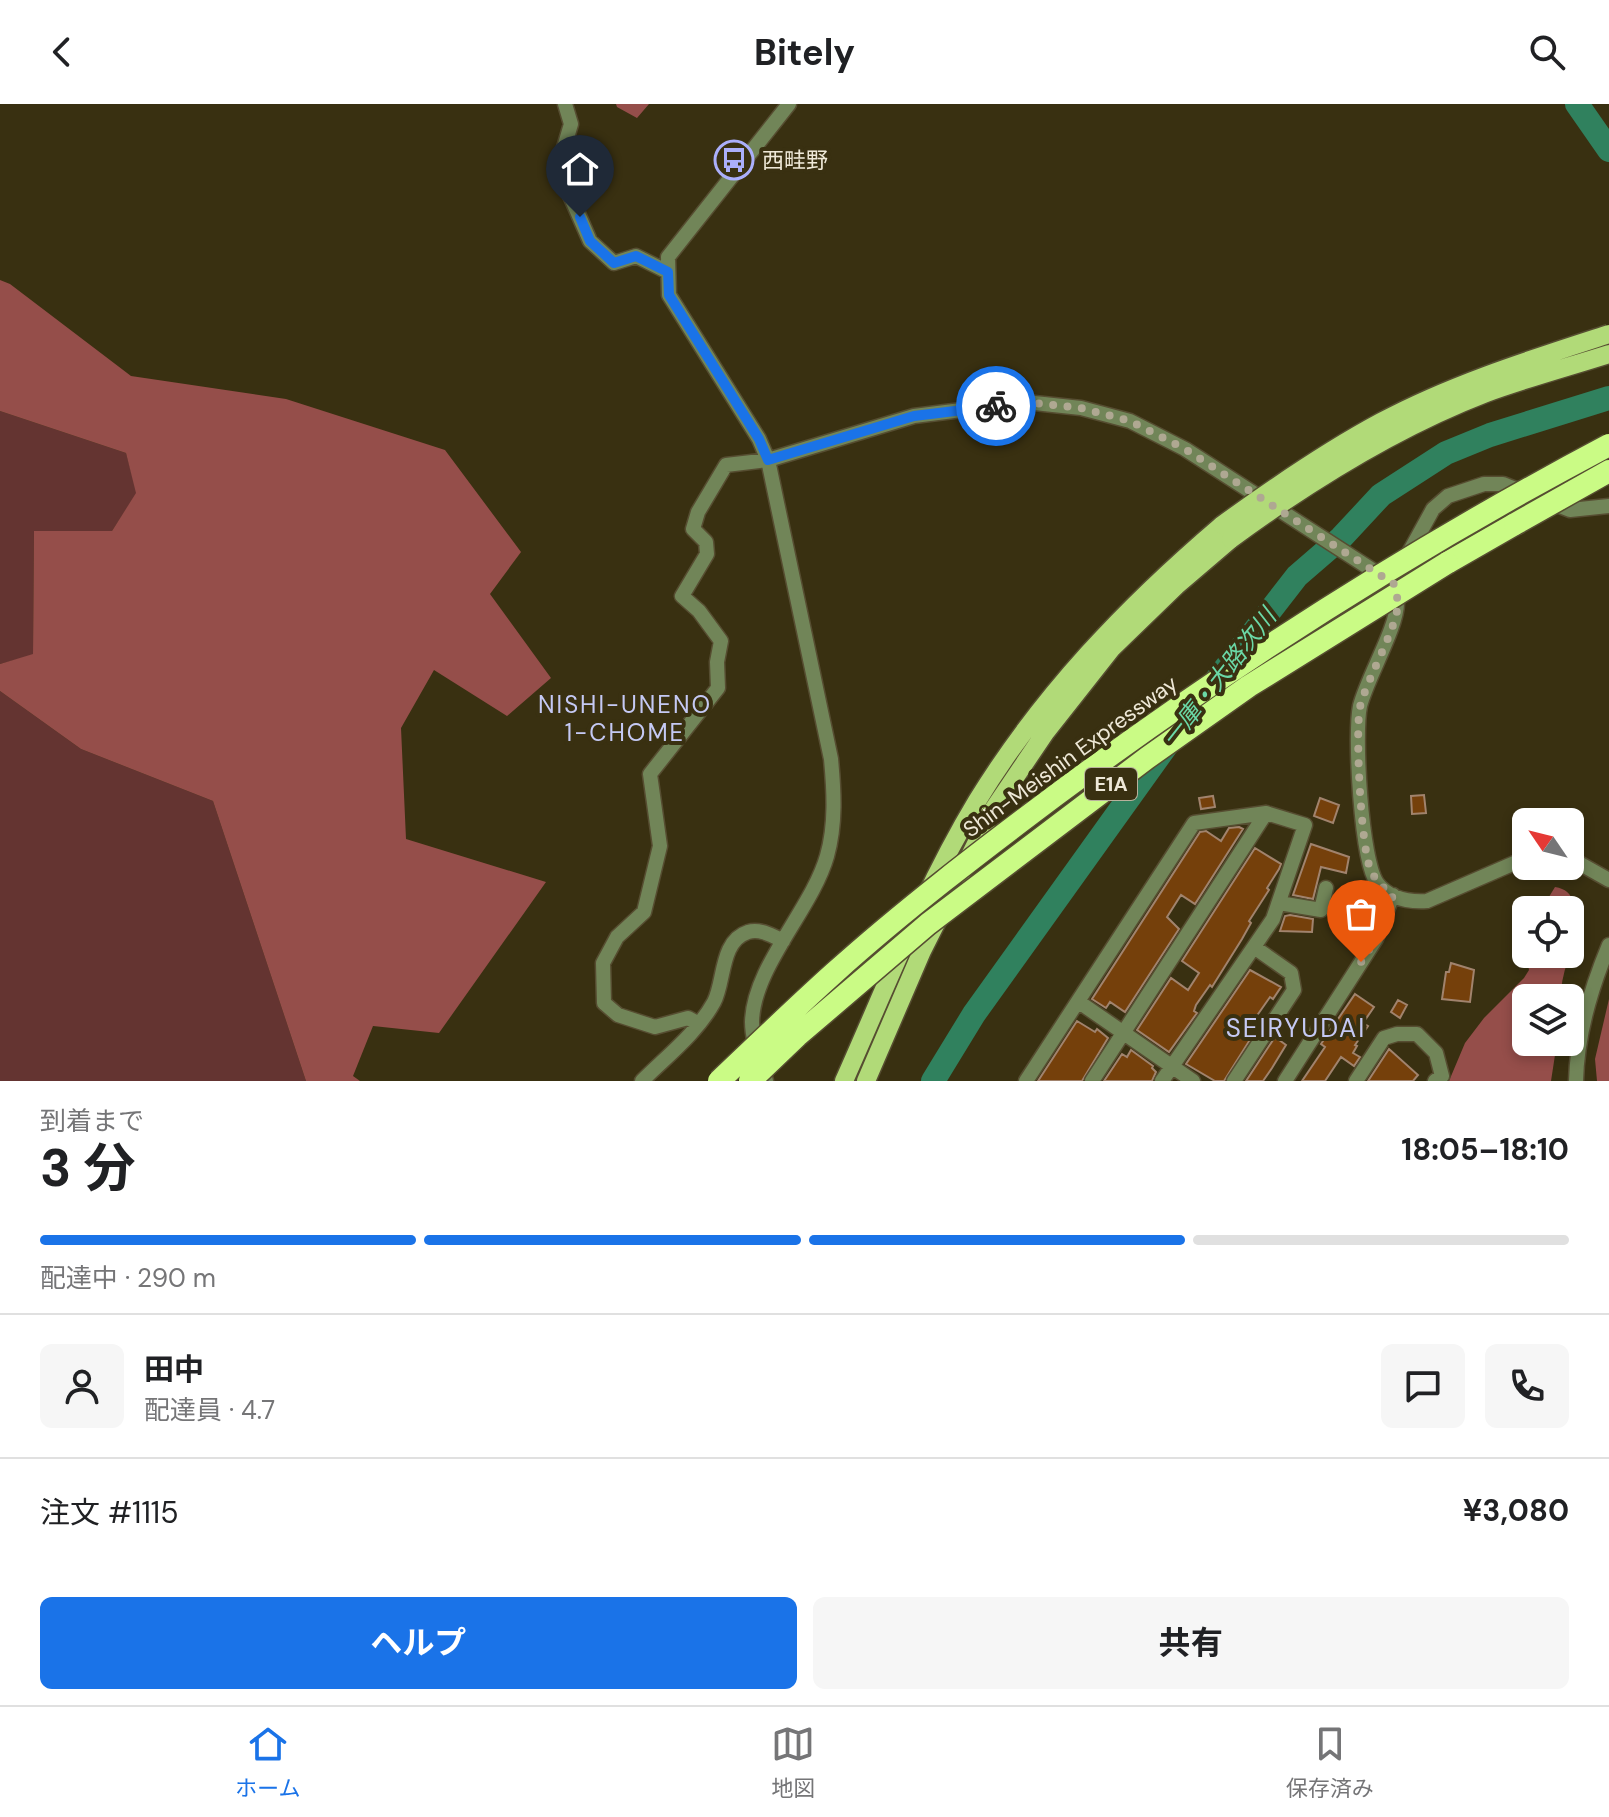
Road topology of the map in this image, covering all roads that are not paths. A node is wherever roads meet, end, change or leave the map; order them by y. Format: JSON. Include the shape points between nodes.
{"nodes":[{"id":1,"x":565,"y":104,"type":"edge"},
{"id":2,"x":789,"y":104,"type":"edge"},
{"id":3,"x":668,"y":272,"type":"junction"},
{"id":4,"x":1609,"y":334,"type":"edge"},
{"id":5,"x":1609,"y":354,"type":"edge"},
{"id":6,"x":1609,"y":445,"type":"edge"},
{"id":7,"x":768,"y":460,"type":"junction"},
{"id":8,"x":1609,"y":471,"type":"edge"},
{"id":9,"x":1609,"y":506,"type":"edge"},
{"id":10,"x":1227,"y":532,"type":"junction"},
{"id":11,"x":1394,"y":584,"type":"junction"},
{"id":12,"x":1266,"y":813,"type":"junction"},
{"id":13,"x":1512,"y":864,"type":"edge"},
{"id":14,"x":1584,"y":866,"type":"edge"},
{"id":15,"x":1609,"y":880,"type":"edge"},
{"id":16,"x":1326,"y":888,"type":"dead end"},
{"id":17,"x":1393,"y":895,"type":"junction"},
{"id":18,"x":1279,"y":903,"type":"junction"},
{"id":19,"x":783,"y":941,"type":"junction"},
{"id":20,"x":1609,"y":945,"type":"edge"},
{"id":21,"x":1254,"y":947,"type":"junction"},
{"id":22,"x":1079,"y":1002,"type":"junction"},
{"id":23,"x":699,"y":1024,"type":"junction"},
{"id":24,"x":1123,"y":1033,"type":"junction"},
{"id":25,"x":797,"y":1036,"type":"junction"},
{"id":26,"x":1172,"y":1067,"type":"junction"},
{"id":27,"x":642,"y":1081,"type":"edge"},
{"id":28,"x":719,"y":1081,"type":"edge"},
{"id":29,"x":750,"y":1081,"type":"edge"},
{"id":30,"x":756,"y":1081,"type":"edge"},
{"id":31,"x":766,"y":1081,"type":"edge"},
{"id":32,"x":844,"y":1081,"type":"edge"},
{"id":33,"x":866,"y":1081,"type":"edge"},
{"id":34,"x":1026,"y":1081,"type":"edge"},
{"id":35,"x":1092,"y":1081,"type":"edge"},
{"id":36,"x":1162,"y":1081,"type":"edge"},
{"id":37,"x":1193,"y":1081,"type":"edge"},
{"id":38,"x":1234,"y":1081,"type":"edge"},
{"id":39,"x":1285,"y":1081,"type":"edge"},
{"id":40,"x":1356,"y":1081,"type":"edge"},
{"id":41,"x":1435,"y":1081,"type":"edge"},
{"id":42,"x":1576,"y":1081,"type":"edge"}],
"edges":[{"from":1,"to":3,"type":"street","via":[[571,124],[558,168],[590,241],[614,263],[636,256]]},
{"from":2,"to":3,"type":"street","via":[[668,257]]},
{"from":3,"to":7,"type":"street","via":[[669,295]]},
{"from":4,"to":10,"type":"main road","bridge":true,"via":[[1466,384],[1382,421],[1308,464]]},
{"from":5,"to":10,"type":"main road","bridge":true,"via":[[1485,394],[1401,432]]},
{"from":6,"to":28,"type":"highway","name":"Shin-Meishin Expressway","number":"E1A","bridge":true,"via":[[1342,600],[1117,750],[936,887]]},
{"from":7,"to":11,"type":"street","via":[[914,416],[1025,402],[1081,408],[1130,421],[1185,449]]},
{"from":7,"to":19,"type":"street","via":[[834,792],[827,858]]},
{"from":7,"to":23,"type":"street","via":[[726,465],[698,512],[693,529],[706,542],[707,554],[682,596],[721,641],[718,688],[650,774],[660,846],[644,912],[617,937],[603,963],[604,1003],[618,1015],[655,1027],[688,1018]]},
{"from":8,"to":25,"type":"highway","number":"E1A","bridge":true,"via":[[1357,616],[1249,686],[928,924]]},
{"from":9,"to":11,"type":"street","via":[[1570,510],[1503,484],[1484,484],[1448,496],[1433,509]]},
{"from":10,"to":32,"type":"main road","via":[[1162,577],[1100,639],[1029,723],[941,868]]},
{"from":10,"to":33,"type":"main road","via":[[1112,648],[993,810],[922,951]]},
{"from":11,"to":17,"type":"street","via":[[1394,622],[1368,682],[1358,732],[1369,866],[1378,885]]},
{"from":12,"to":18,"type":"street","via":[[1305,825]]},
{"from":12,"to":22,"type":"street","via":[[1194,823]]},
{"from":12,"to":24,"type":"street"},
{"from":13,"to":17,"type":"street","via":[[1427,901]]},
{"from":14,"to":15,"type":"street"},
{"from":16,"to":18,"type":"street","via":[[1321,910]]},
{"from":17,"to":39,"type":"street","via":[[1376,939]]},
{"from":18,"to":21,"type":"street"},
{"from":19,"to":23,"type":"street","via":[[761,931],[736,940],[715,1001]]},
{"from":19,"to":31,"type":"street","via":[[760,987],[752,1021]]},
{"from":20,"to":42,"type":"street","via":[[1584,1021]]},
{"from":21,"to":26,"type":"street"},
{"from":21,"to":38,"type":"street","via":[[1291,973],[1294,990]]},
{"from":22,"to":24,"type":"street"},
{"from":22,"to":34,"type":"street"},
{"from":23,"to":27,"type":"street"},
{"from":24,"to":26,"type":"street"},
{"from":24,"to":35,"type":"street"},
{"from":25,"to":29,"type":"highway","number":"E1A","bridge":true},
{"from":25,"to":30,"type":"highway","bridge":true},
{"from":26,"to":36,"type":"street"},
{"from":26,"to":37,"type":"street"},
{"from":40,"to":41,"type":"street","via":[[1384,1038],[1417,1034],[1436,1053],[1442,1076]]}]}
